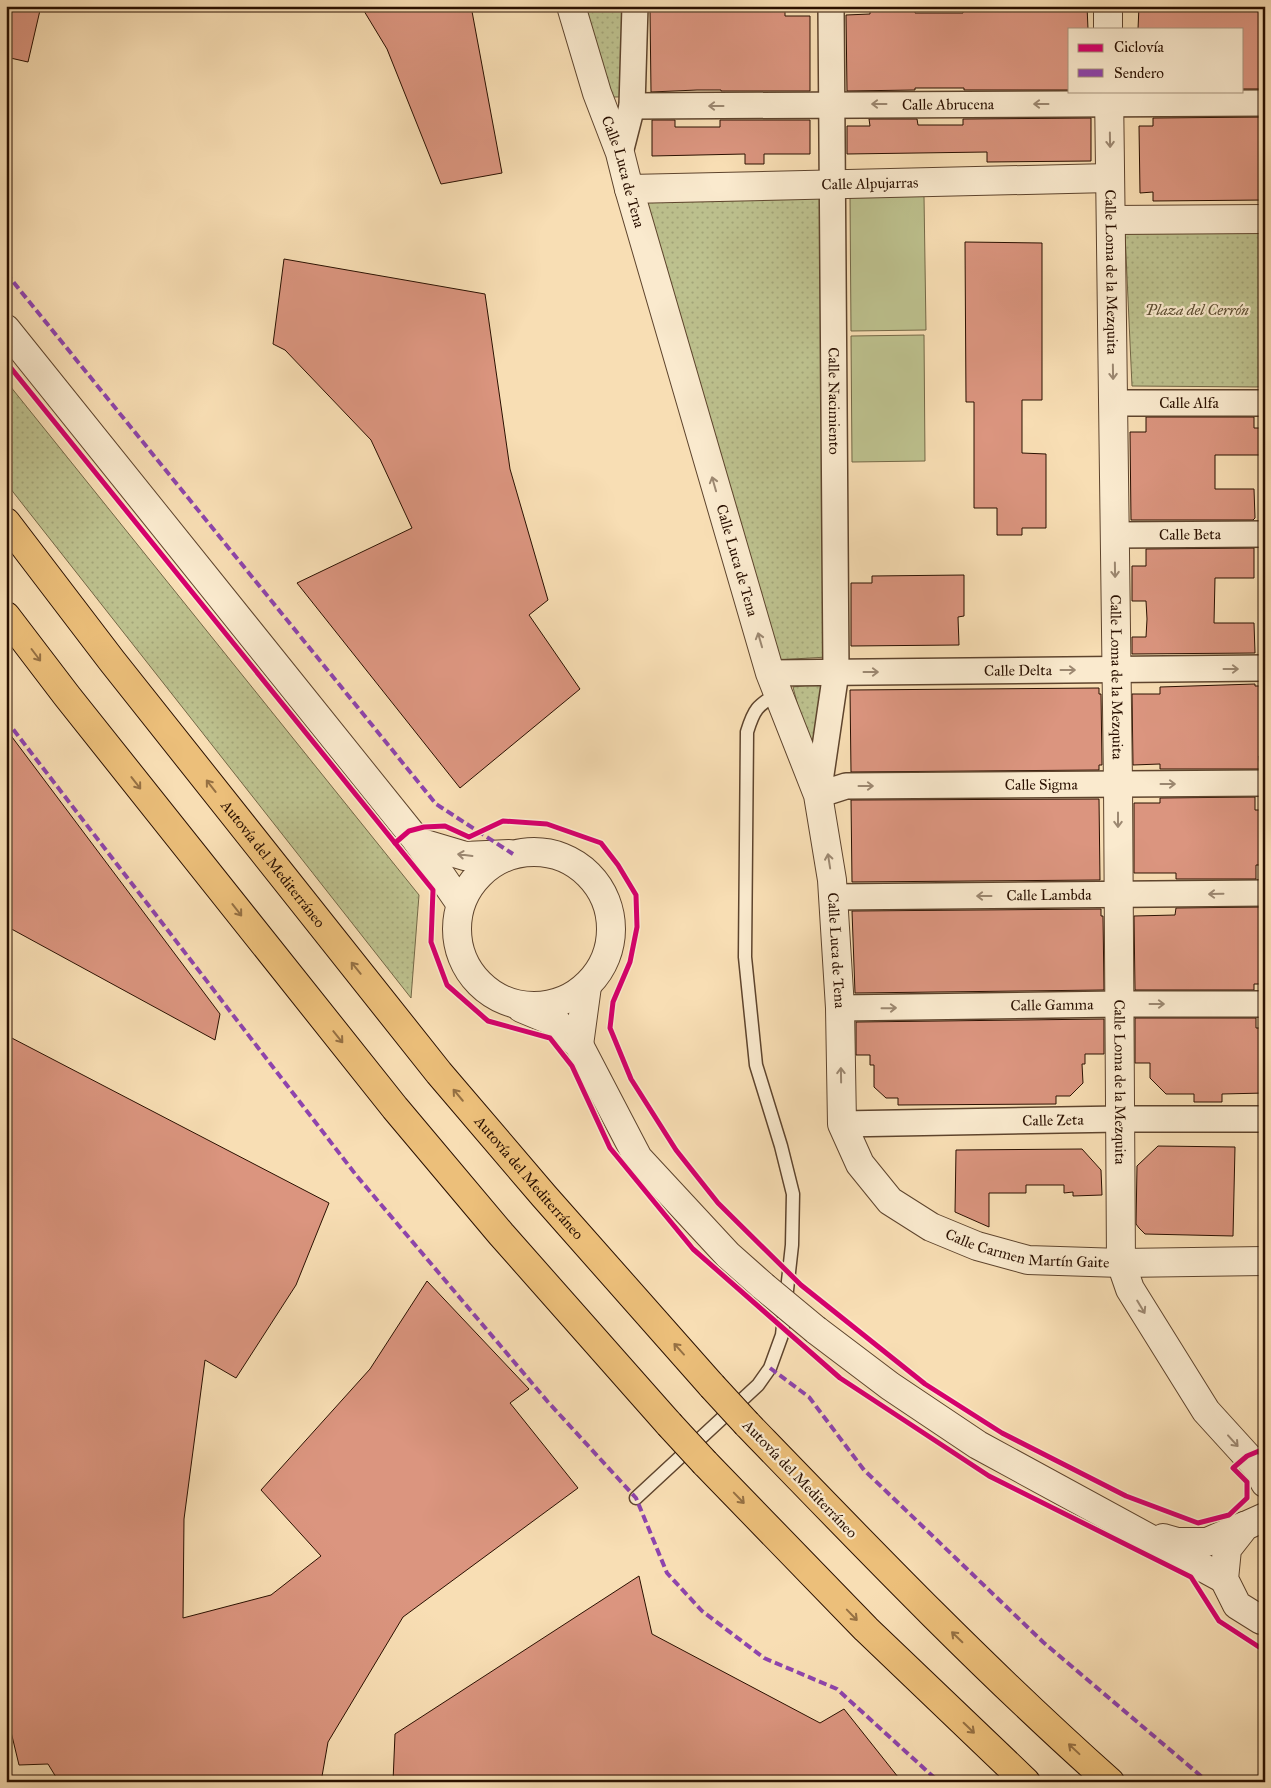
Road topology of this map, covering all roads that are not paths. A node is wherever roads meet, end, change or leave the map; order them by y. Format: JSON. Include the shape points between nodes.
{"nodes":[{"id":1,"x":571,"y":6,"type":"edge"},
{"id":2,"x":635,"y":6,"type":"edge"},
{"id":3,"x":831,"y":6,"type":"edge"},
{"id":4,"x":1108,"y":6,"type":"edge"},
{"id":5,"x":1108,"y":28,"type":"edge"},
{"id":6,"x":1109,"y":98,"type":"edge"},
{"id":7,"x":1265,"y":103,"type":"edge"},
{"id":8,"x":831,"y":105,"type":"junction"},
{"id":9,"x":632,"y":106,"type":"junction"},
{"id":10,"x":620,"y":152,"type":"junction"},
{"id":11,"x":1110,"y":178,"type":"junction"},
{"id":12,"x":832,"y":184,"type":"junction"},
{"id":13,"x":629,"y":189,"type":"junction"},
{"id":14,"x":1265,"y":219,"type":"edge"},
{"id":15,"x":1111,"y":220,"type":"junction"},
{"id":16,"x":6,"y":329,"type":"edge"},
{"id":17,"x":1114,"y":403,"type":"junction"},
{"id":18,"x":1265,"y":403,"type":"edge"},
{"id":19,"x":6,"y":522,"type":"edge"},
{"id":20,"x":1265,"y":534,"type":"edge"},
{"id":21,"x":1115,"y":535,"type":"junction"},
{"id":22,"x":6,"y":616,"type":"edge"},
{"id":23,"x":1265,"y":668,"type":"edge"},
{"id":24,"x":1117,"y":670,"type":"junction"},
{"id":25,"x":836,"y":672,"type":"junction"},
{"id":26,"x":774,"y":683,"type":"junction"},
{"id":27,"x":1265,"y":783,"type":"edge"},
{"id":28,"x":1118,"y":784,"type":"junction"},
{"id":29,"x":818,"y":795,"type":"junction"},
{"id":30,"x":418,"y":842,"type":"junction"},
{"id":31,"x":513,"y":854,"type":"junction"},
{"id":32,"x":1265,"y":893,"type":"edge"},
{"id":33,"x":1119,"y":895,"type":"junction"},
{"id":34,"x":833,"y":897,"type":"junction"},
{"id":35,"x":460,"y":903,"type":"junction"},
{"id":36,"x":587,"y":986,"type":"junction"},
{"id":37,"x":506,"y":1001,"type":"junction"},
{"id":38,"x":1119,"y":1004,"type":"junction"},
{"id":39,"x":1265,"y":1004,"type":"edge"},
{"id":40,"x":840,"y":1008,"type":"junction"},
{"id":41,"x":579,"y":1045,"type":"junction"},
{"id":42,"x":1120,"y":1119,"type":"junction"},
{"id":43,"x":1265,"y":1119,"type":"edge"},
{"id":44,"x":842,"y":1124,"type":"junction"},
{"id":45,"x":1265,"y":1261,"type":"edge"},
{"id":46,"x":1121,"y":1264,"type":"junction"},
{"id":47,"x":1265,"y":1483,"type":"edge"},
{"id":48,"x":636,"y":1498,"type":"dead end"},
{"id":49,"x":1255,"y":1521,"type":"edge"},
{"id":50,"x":1138,"y":1531,"type":"junction"},
{"id":51,"x":1224,"y":1579,"type":"junction"},
{"id":52,"x":1265,"y":1620,"type":"edge"},
{"id":53,"x":1026,"y":1782,"type":"edge"},
{"id":54,"x":1110,"y":1782,"type":"edge"}],
"edges":[{"from":1,"to":10,"type":"street","name":"Calle Luca de Tena","via":[[597,93]]},
{"from":2,"to":9,"type":"street"},
{"from":3,"to":8,"type":"street","name":"Calle Nacimiento"},
{"from":4,"to":5,"type":"street"},
{"from":6,"to":7,"type":"street","name":"Calle Abrucena"},
{"from":6,"to":8,"type":"street","name":"Calle Abrucena","one_way":true},
{"from":6,"to":11,"type":"street","name":"Calle Loma de la Mezquita","one_way":true},
{"from":8,"to":9,"type":"street","name":"Calle Abrucena","one_way":true},
{"from":8,"to":12,"type":"street","name":"Calle Nacimiento"},
{"from":9,"to":10,"type":"street"},
{"from":10,"to":13,"type":"street","name":"Calle Luca de Tena"},
{"from":11,"to":12,"type":"street","name":"Calle Alpujarras"},
{"from":11,"to":15,"type":"street","name":"Calle Loma de la Mezquita"},
{"from":12,"to":13,"type":"street","name":"Calle Alpujarras"},
{"from":12,"to":25,"type":"street","name":"Calle Nacimiento"},
{"from":26,"to":13,"type":"street","name":"Calle Luca de Tena","one_way":true},
{"from":14,"to":15,"type":"street"},
{"from":15,"to":17,"type":"street","name":"Calle Loma de la Mezquita","one_way":true},
{"from":16,"to":30,"type":"street"},
{"from":17,"to":18,"type":"street","name":"Calle Alfa"},
{"from":17,"to":21,"type":"street","name":"Calle Loma de la Mezquita"},
{"from":54,"to":19,"type":"highway","name":"Autovía del Mediterráneo","one_way":true,"bridge":true,"via":[[907,1589],[747,1424],[544,1196],[439,1072],[112,661]]},
{"from":20,"to":21,"type":"street","name":"Calle Beta"},
{"from":21,"to":24,"type":"street","name":"Calle Loma de la Mezquita","one_way":true},
{"from":22,"to":53,"type":"highway","one_way":true,"bridge":true,"via":[[395,1108],[501,1234],[706,1463],[866,1629]]},
{"from":24,"to":23,"type":"street","name":"Calle Delta","one_way":true},
{"from":25,"to":24,"type":"street","name":"Calle Delta","one_way":true},
{"from":24,"to":28,"type":"street","name":"Calle Loma de la Mezquita"},
{"from":25,"to":26,"type":"street","name":"Calle Delta"},
{"from":25,"to":29,"type":"street","name":"Calle Nacimiento"},
{"from":26,"to":29,"type":"street","name":"Calle Luca de Tena"},
{"from":26,"to":48,"type":"lane","via":[[752,714],[747,732],[745,957],[756,1065],[793,1194],[792,1244],[782,1335],[770,1368],[758,1385]]},
{"from":28,"to":27,"type":"street","name":"Calle Sigma","one_way":true},
{"from":29,"to":28,"type":"street","name":"Calle Sigma","one_way":true,"via":[[846,786]]},
{"from":28,"to":33,"type":"street","name":"Calle Loma de la Mezquita","one_way":true},
{"from":34,"to":29,"type":"street","name":"Calle Luca de Tena","one_way":true},
{"from":31,"to":30,"type":"street","one_way":true,"via":[[464,856]]},
{"from":30,"to":35,"type":"street"},
{"from":31,"to":35,"type":"street","via":[[490,864],[472,881]]},
{"from":31,"to":36,"type":"street","via":[[539,851],[564,857],[586,871],[602,891],[610,916],[611,941],[603,966]]},
{"from":32,"to":33,"type":"street","name":"Calle Lambda","one_way":true},
{"from":33,"to":34,"type":"street","name":"Calle Lambda","one_way":true},
{"from":33,"to":38,"type":"street","name":"Calle Loma de la Mezquita"},
{"from":34,"to":40,"type":"street","name":"Calle Luca de Tena"},
{"from":35,"to":37,"type":"street","via":[[456,926],[459,950],[468,971],[485,989]]},
{"from":36,"to":37,"type":"street","via":[[569,998],[548,1005],[527,1006]]},
{"from":36,"to":41,"type":"street"},
{"from":37,"to":41,"type":"street","via":[[557,1023]]},
{"from":38,"to":39,"type":"street","name":"Calle Gamma","one_way":true},
{"from":40,"to":38,"type":"street","name":"Calle Gamma","one_way":true},
{"from":38,"to":42,"type":"street","name":"Calle Loma de la Mezquita"},
{"from":44,"to":40,"type":"street","name":"Calle Luca de Tena","one_way":true},
{"from":41,"to":50,"type":"street","bridge":true,"via":[[638,1158],[728,1255],[763,1286],[890,1386],[978,1445]]},
{"from":42,"to":43,"type":"street","name":"Calle Zeta"},
{"from":42,"to":44,"type":"street","name":"Calle Zeta"},
{"from":42,"to":46,"type":"street","name":"Calle Loma de la Mezquita"},
{"from":44,"to":46,"type":"street","name":"Calle Carmen Martín Gaite","via":[[860,1164],[890,1201],[931,1227],[977,1246],[1028,1260]]},
{"from":45,"to":46,"type":"street","name":"Calle Carmen Martín Gaite"},
{"from":46,"to":47,"type":"street","name":"Calle Loma de la Mezquita","one_way":true,"via":[[1130,1289],[1206,1411],[1256,1466]]},
{"from":49,"to":50,"type":"street","via":[[1207,1542],[1177,1542]]},
{"from":49,"to":51,"type":"street","via":[[1227,1549]]},
{"from":50,"to":51,"type":"street"},
{"from":51,"to":52,"type":"street","via":[[1237,1604]]}]}
